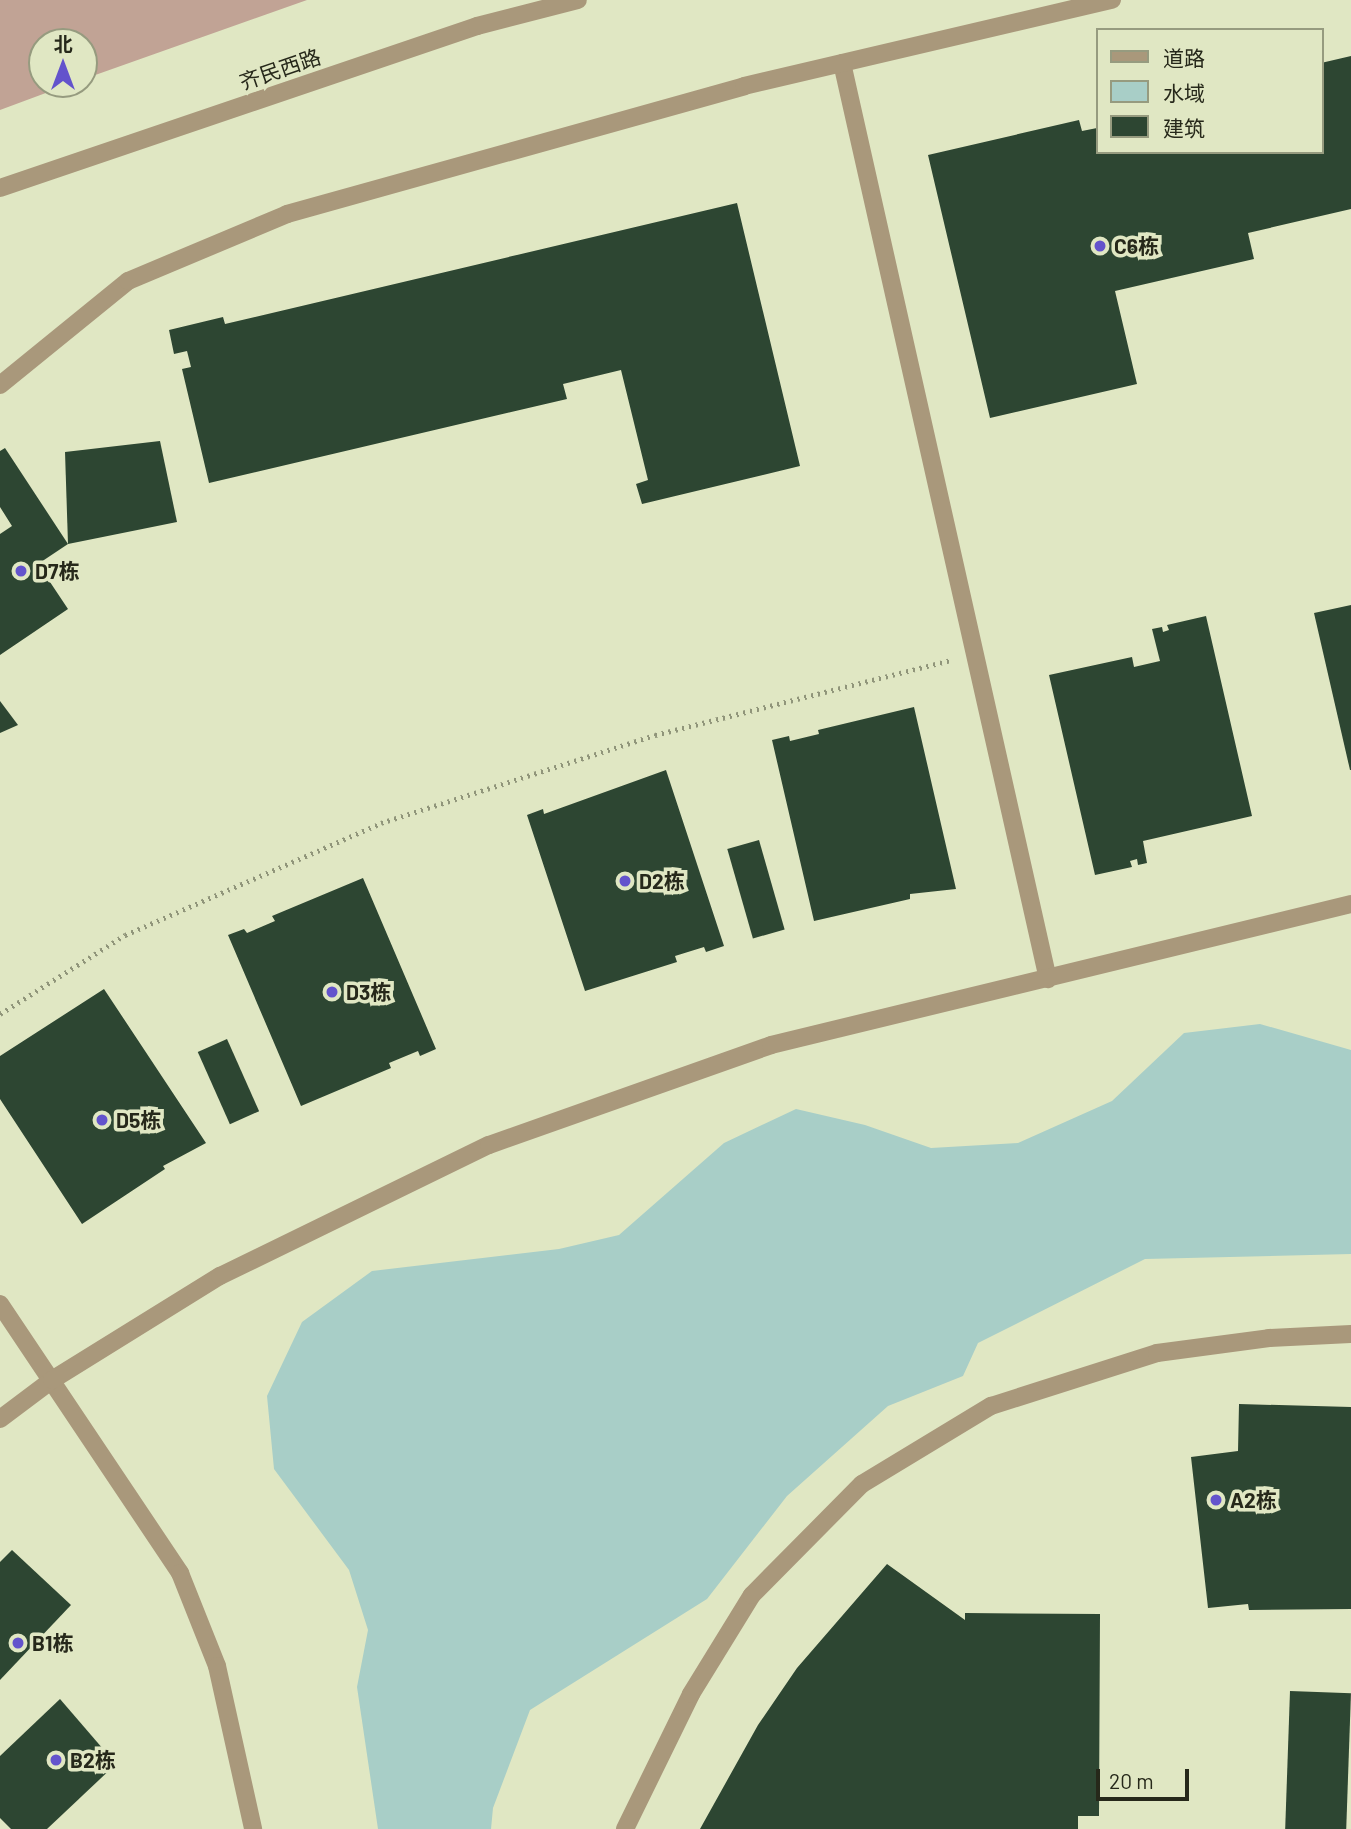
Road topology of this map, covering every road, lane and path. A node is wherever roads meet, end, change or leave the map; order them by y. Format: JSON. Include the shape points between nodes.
{"nodes":[{"id":1,"x":578,"y":0,"type":"edge"},
{"id":2,"x":1112,"y":0,"type":"edge"},
{"id":3,"x":842,"y":63,"type":"junction"},
{"id":4,"x":0,"y":188,"type":"edge"},
{"id":5,"x":0,"y":385,"type":"edge"},
{"id":6,"x":972,"y":655,"type":"junction"},
{"id":7,"x":1351,"y":904,"type":"edge"},
{"id":8,"x":1048,"y":979,"type":"junction"},
{"id":9,"x":0,"y":1014,"type":"edge"},
{"id":10,"x":0,"y":1304,"type":"edge"},
{"id":11,"x":1351,"y":1334,"type":"edge"},
{"id":12,"x":52,"y":1380,"type":"junction"},
{"id":13,"x":0,"y":1419,"type":"edge"},
{"id":14,"x":254,"y":1829,"type":"edge"},
{"id":15,"x":625,"y":1829,"type":"edge"}],
"edges":[{"from":1,"to":4,"type":"street","name":"齐民西路","via":[[477,26]]},
{"from":2,"to":3,"type":"street"},
{"from":3,"to":5,"type":"street","via":[[744,86],[287,214],[128,281]]},
{"from":3,"to":6,"type":"street"},
{"from":6,"to":8,"type":"street"},
{"from":6,"to":9,"type":"path","via":[[655,735],[381,823],[125,935]]},
{"from":7,"to":8,"type":"street"},
{"from":8,"to":12,"type":"street","via":[[771,1045],[489,1145],[219,1276]]},
{"from":10,"to":12,"type":"street"},
{"from":11,"to":15,"type":"street","via":[[1269,1338],[1157,1353],[990,1406],[862,1484],[751,1595],[691,1694]]},
{"from":12,"to":13,"type":"street"},
{"from":12,"to":14,"type":"street","via":[[180,1573],[217,1666]]}]}
